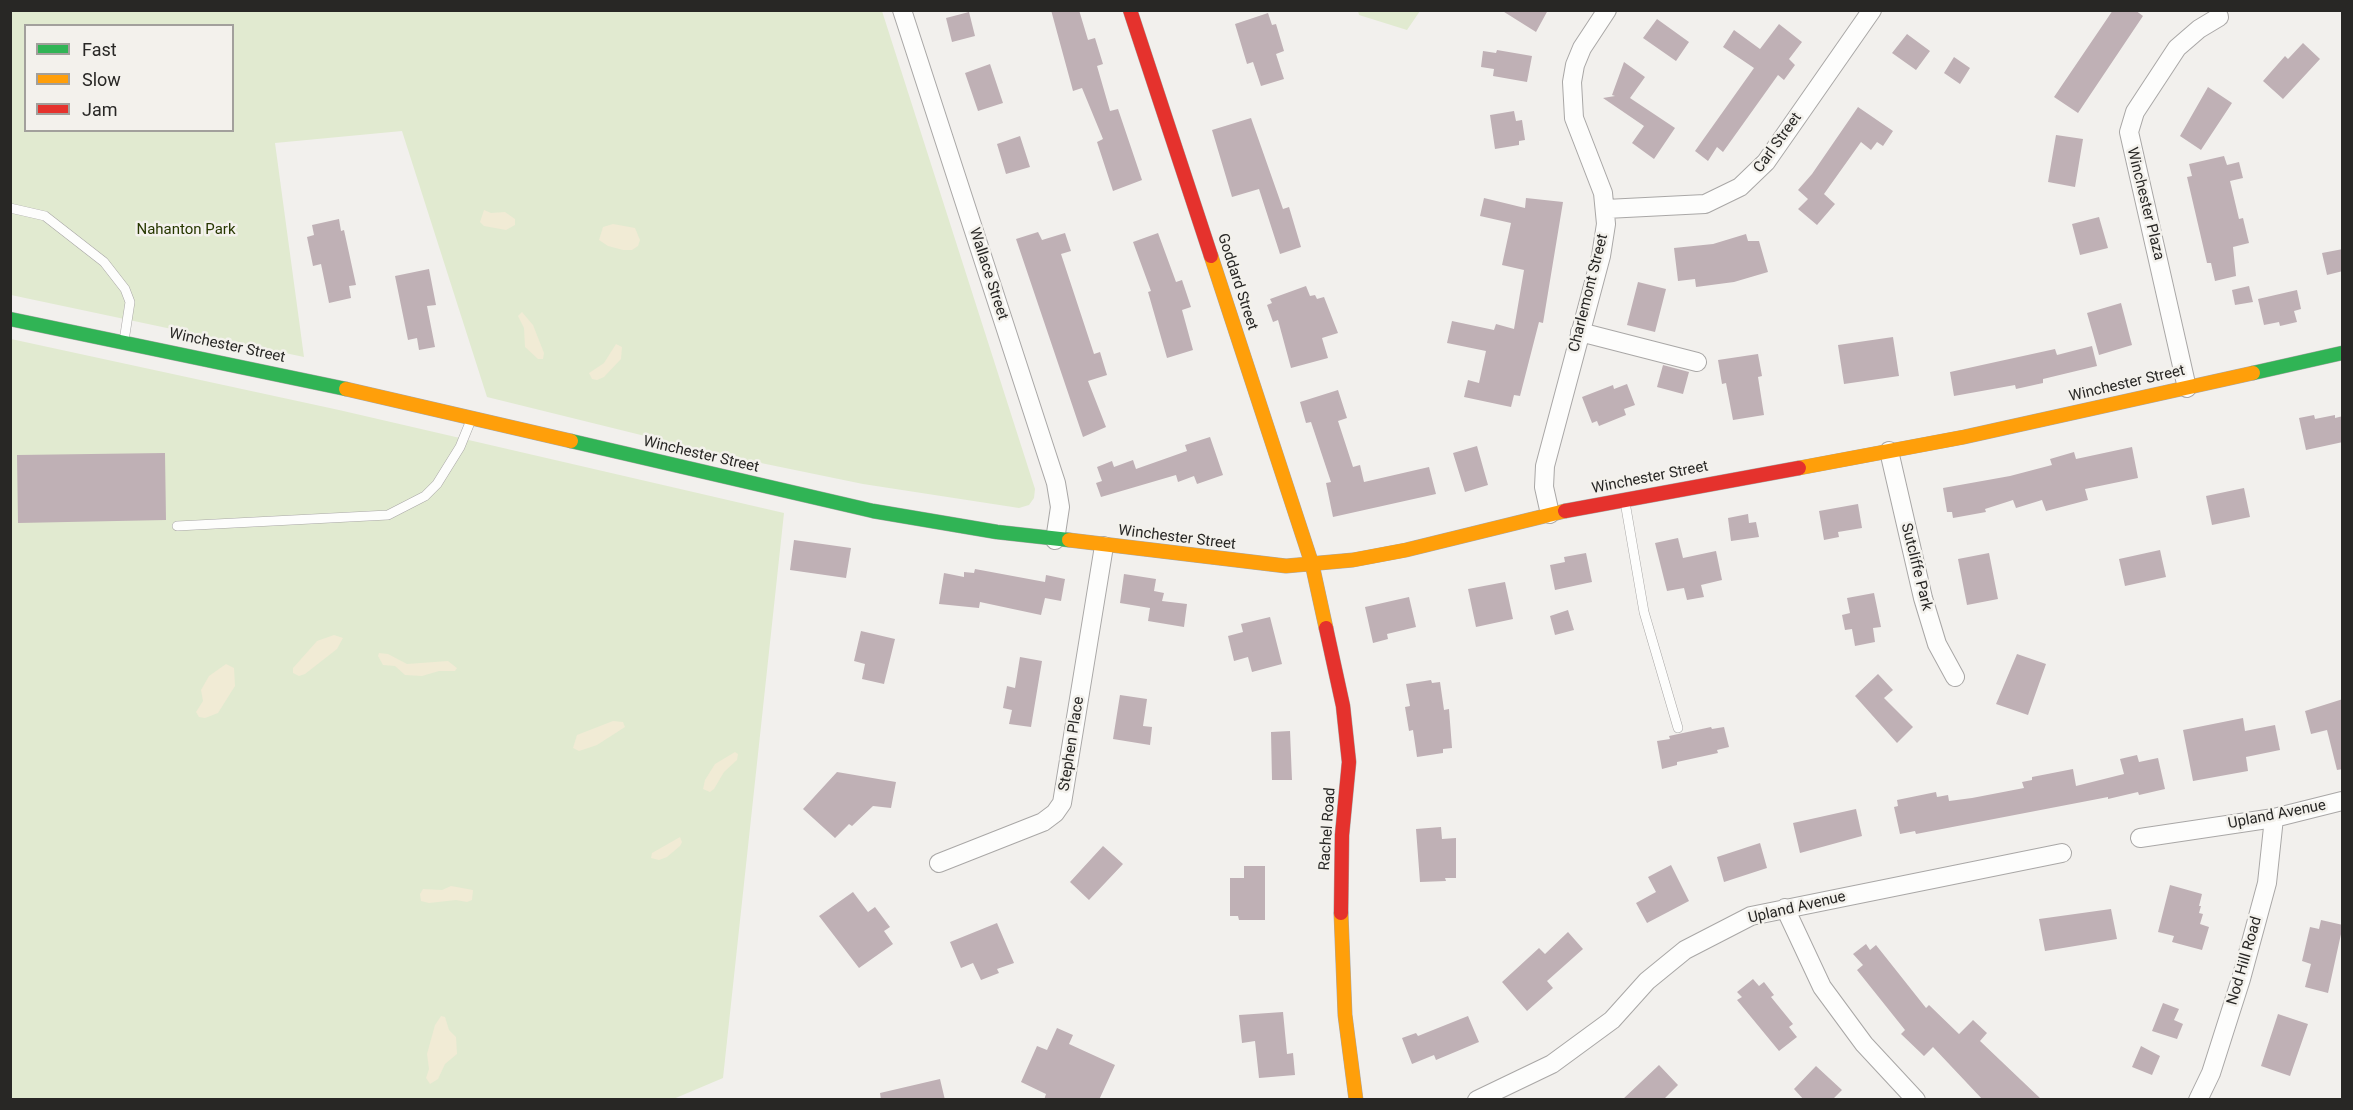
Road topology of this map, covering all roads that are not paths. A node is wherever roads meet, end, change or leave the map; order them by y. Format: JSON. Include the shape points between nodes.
{"nodes":[{"id":1,"x":902,"y":10,"type":"edge"},
{"id":2,"x":1130,"y":10,"type":"edge"},
{"id":3,"x":1607,"y":10,"type":"edge"},
{"id":4,"x":1872,"y":10,"type":"edge"},
{"id":5,"x":2218,"y":17,"type":"dead end"},
{"id":6,"x":10,"y":208,"type":"edge"},
{"id":7,"x":1606,"y":209,"type":"junction"},
{"id":8,"x":10,"y":319,"type":"edge"},
{"id":9,"x":1580,"y":332,"type":"junction"},
{"id":10,"x":124,"y":341,"type":"junction"},
{"id":11,"x":2343,"y":353,"type":"edge"},
{"id":12,"x":1697,"y":362,"type":"dead end"},
{"id":13,"x":2187,"y":387,"type":"junction"},
{"id":14,"x":472,"y":418,"type":"junction"},
{"id":15,"x":1890,"y":451,"type":"junction"},
{"id":16,"x":1625,"y":500,"type":"junction"},
{"id":17,"x":1550,"y":514,"type":"junction"},
{"id":18,"x":177,"y":526,"type":"dead end"},
{"id":19,"x":1055,"y":540,"type":"junction"},
{"id":20,"x":1104,"y":546,"type":"junction"},
{"id":21,"x":1312,"y":564,"type":"junction"},
{"id":22,"x":1955,"y":677,"type":"dead end"},
{"id":23,"x":1678,"y":728,"type":"dead end"},
{"id":24,"x":2343,"y":801,"type":"edge"},
{"id":25,"x":2274,"y":818,"type":"junction"},
{"id":26,"x":2140,"y":838,"type":"dead end"},
{"id":27,"x":2062,"y":853,"type":"dead end"},
{"id":28,"x":939,"y":863,"type":"dead end"},
{"id":29,"x":1785,"y":908,"type":"junction"},
{"id":30,"x":1356,"y":1100,"type":"edge"},
{"id":31,"x":1477,"y":1100,"type":"edge"},
{"id":32,"x":1916,"y":1100,"type":"edge"},
{"id":33,"x":2198,"y":1100,"type":"edge"}],
"edges":[{"from":1,"to":19,"type":"street","name":"Wallace Street","via":[[1058,489],[1060,507]]},
{"from":2,"to":21,"type":"street","name":"Goddard Street"},
{"from":3,"to":7,"type":"street","name":"Charlemont Street","via":[[1575,65],[1572,100],[1574,118]]},
{"from":4,"to":7,"type":"street","name":"Carl Street","via":[[1766,162],[1740,187],[1705,204]]},
{"from":5,"to":13,"type":"street","name":"Winchester Plaza","via":[[2177,48],[2135,112],[2130,132]]},
{"from":6,"to":10,"type":"lane","via":[[45,216],[104,262],[130,302]]},
{"from":7,"to":9,"type":"street","name":"Charlemont Street","via":[[1604,241]]},
{"from":8,"to":10,"type":"street","name":"Winchester Street"},
{"from":9,"to":12,"type":"street"},
{"from":9,"to":17,"type":"street","name":"Charlemont Street","via":[[1545,466]]},
{"from":10,"to":14,"type":"street","name":"Winchester Street"},
{"from":11,"to":13,"type":"street","name":"Winchester Street"},
{"from":13,"to":15,"type":"street","name":"Winchester Street"},
{"from":14,"to":18,"type":"lane","via":[[437,484],[425,496],[388,516]]},
{"from":14,"to":19,"type":"street","name":"Winchester Street","via":[[873,511]]},
{"from":15,"to":16,"type":"street","name":"Winchester Street"},
{"from":15,"to":22,"type":"street","name":"Sutcliffe Park","via":[[1923,598],[1937,645]]},
{"from":16,"to":17,"type":"street","name":"Winchester Street"},
{"from":16,"to":23,"type":"lane","via":[[1644,612]]},
{"from":17,"to":21,"type":"street","name":"Winchester Street","via":[[1406,550]]},
{"from":19,"to":20,"type":"street","name":"Winchester Street"},
{"from":20,"to":21,"type":"street","name":"Winchester Street","via":[[1257,564]]},
{"from":20,"to":28,"type":"street","name":"Stephen Place","via":[[1062,803],[1043,822]]},
{"from":21,"to":30,"type":"street","name":"Rachel Road","via":[[1348,743],[1341,939],[1345,1015]]},
{"from":24,"to":25,"type":"street","name":"Upland Avenue"},
{"from":25,"to":26,"type":"street","name":"Upland Avenue"},
{"from":25,"to":33,"type":"street","name":"Nod Hill Road","via":[[2267,883],[2228,1020]]},
{"from":27,"to":29,"type":"street","name":"Upland Avenue"},
{"from":29,"to":31,"type":"street","name":"Upland Avenue","via":[[1751,916],[1685,950],[1647,981],[1612,1020],[1582,1043],[1552,1064]]},
{"from":29,"to":32,"type":"street","via":[[1822,987],[1864,1044]]}]}
